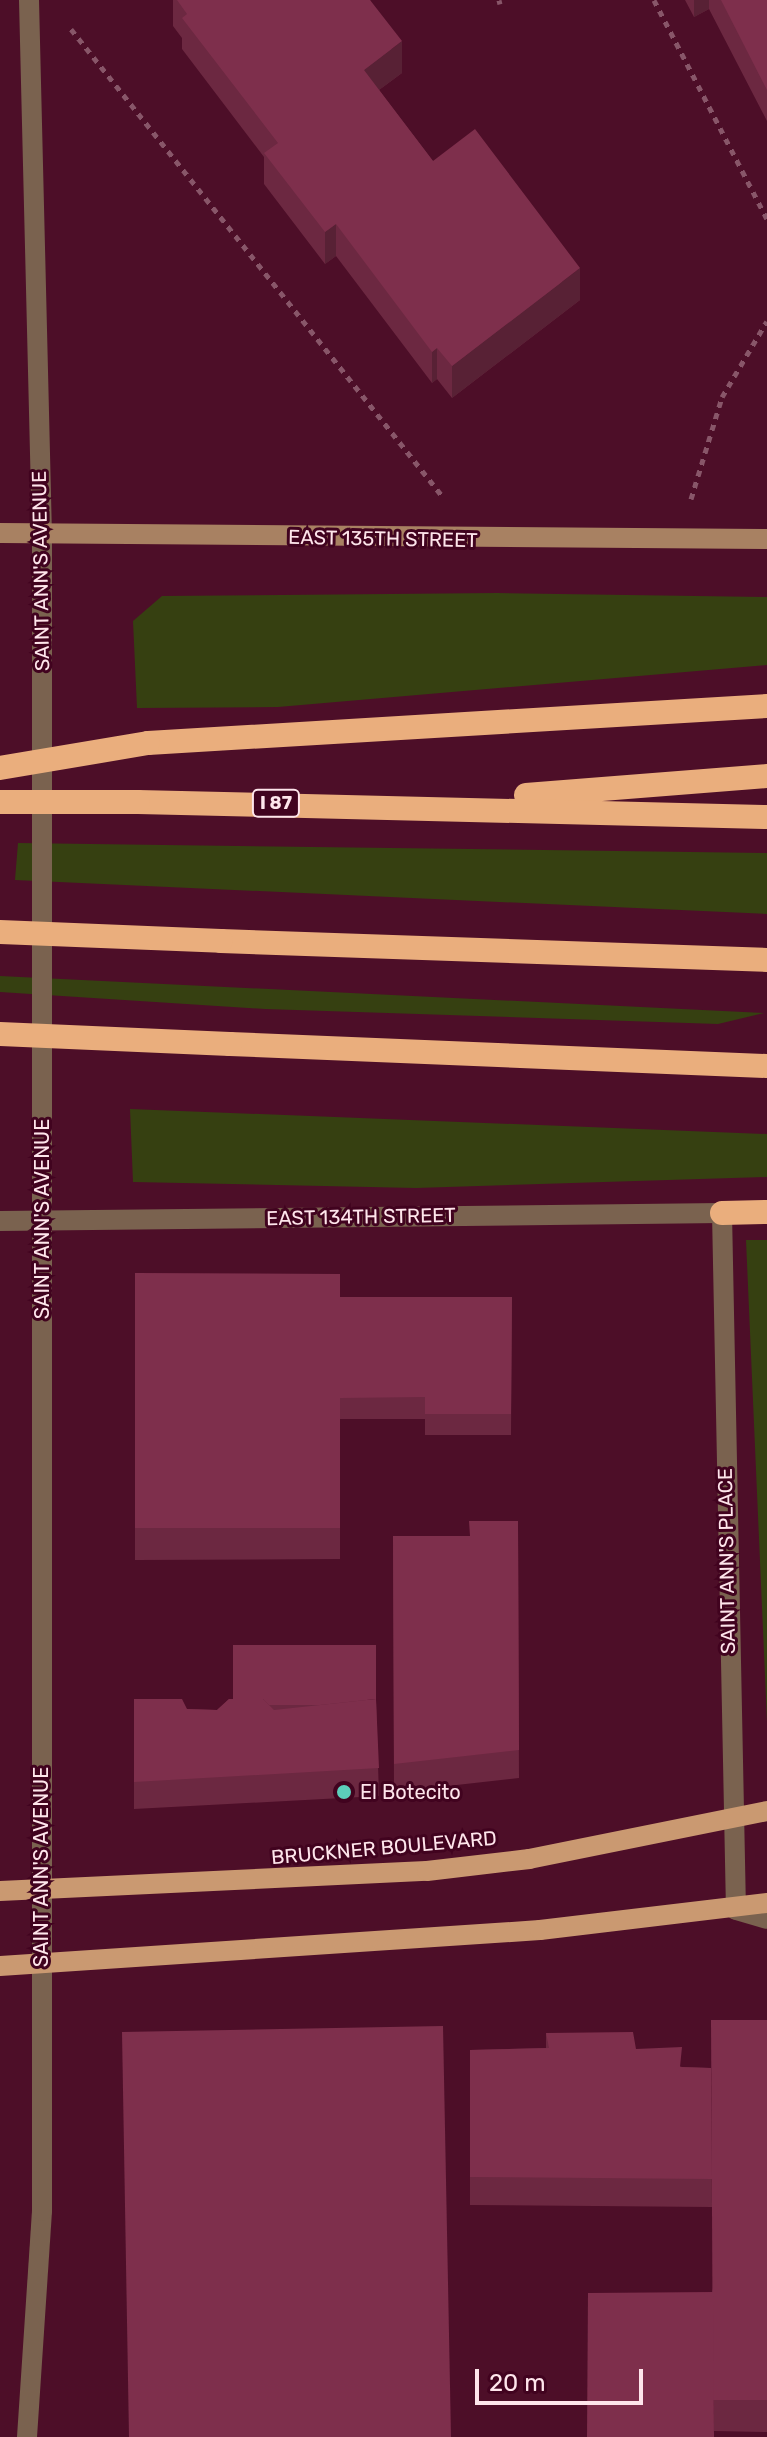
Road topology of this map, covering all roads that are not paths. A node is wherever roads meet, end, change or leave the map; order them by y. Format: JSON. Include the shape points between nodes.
{"nodes":[{"id":1,"x":29,"y":0,"type":"edge"},
{"id":2,"x":0,"y":533,"type":"edge"},
{"id":3,"x":42,"y":535,"type":"junction"},
{"id":4,"x":767,"y":539,"type":"edge"},
{"id":5,"x":767,"y":706,"type":"edge"},
{"id":6,"x":0,"y":768,"type":"edge"},
{"id":7,"x":767,"y":776,"type":"edge"},
{"id":8,"x":0,"y":802,"type":"edge"},
{"id":9,"x":414,"y":804,"type":"junction"},
{"id":10,"x":767,"y":817,"type":"edge"},
{"id":11,"x":0,"y":932,"type":"edge"},
{"id":12,"x":767,"y":960,"type":"edge"},
{"id":13,"x":0,"y":1034,"type":"edge"},
{"id":14,"x":767,"y":1066,"type":"edge"},
{"id":15,"x":767,"y":1212,"type":"edge"},
{"id":16,"x":722,"y":1213,"type":"junction"},
{"id":17,"x":0,"y":1221,"type":"edge"},
{"id":18,"x":42,"y":1221,"type":"junction"},
{"id":19,"x":767,"y":1811,"type":"edge"},
{"id":20,"x":732,"y":1818,"type":"junction"},
{"id":21,"x":0,"y":1891,"type":"edge"},
{"id":22,"x":41,"y":1891,"type":"junction"},
{"id":23,"x":767,"y":1903,"type":"edge"},
{"id":24,"x":736,"y":1910,"type":"junction"},
{"id":25,"x":767,"y":1919,"type":"edge"},
{"id":26,"x":40,"y":1965,"type":"junction"},
{"id":27,"x":0,"y":1966,"type":"edge"},
{"id":28,"x":27,"y":2437,"type":"edge"}],
"edges":[{"from":1,"to":3,"type":"street","name":"SAINT ANN'S AVENUE"},
{"from":2,"to":3,"type":"main road","name":"EAST 135TH STREET"},
{"from":3,"to":4,"type":"main road","name":"EAST 135TH STREET"},
{"from":3,"to":18,"type":"street","name":"SAINT ANN'S AVENUE"},
{"from":5,"to":6,"type":"highway","bridge":true,"via":[[148,743]]},
{"from":7,"to":9,"type":"highway"},
{"from":8,"to":9,"type":"highway","number":"I 87","bridge":true},
{"from":9,"to":10,"type":"highway"},
{"from":11,"to":12,"type":"highway","bridge":true},
{"from":13,"to":14,"type":"highway","bridge":true},
{"from":15,"to":16,"type":"highway"},
{"from":16,"to":18,"type":"street","name":"EAST 134TH STREET"},
{"from":16,"to":20,"type":"street","name":"SAINT ANN'S PLACE"},
{"from":17,"to":18,"type":"street","name":"EAST 134TH STREET"},
{"from":18,"to":22,"type":"street","name":"SAINT ANN'S AVENUE"},
{"from":19,"to":20,"type":"main road","name":"BRUCKNER BOULEVARD"},
{"from":20,"to":22,"type":"main road","name":"BRUCKNER BOULEVARD","via":[[427,1871]]},
{"from":20,"to":24,"type":"street","name":"SAINT ANN'S PLACE"},
{"from":21,"to":22,"type":"main road","name":"BRUCKNER BOULEVARD"},
{"from":22,"to":26,"type":"street","name":"SAINT ANN'S AVENUE"},
{"from":23,"to":24,"type":"main road"},
{"from":24,"to":25,"type":"street"},
{"from":24,"to":26,"type":"main road"},
{"from":26,"to":27,"type":"main road"},
{"from":26,"to":28,"type":"street","name":"SAINT ANN'S AVENUE","via":[[42,2211]]}]}
